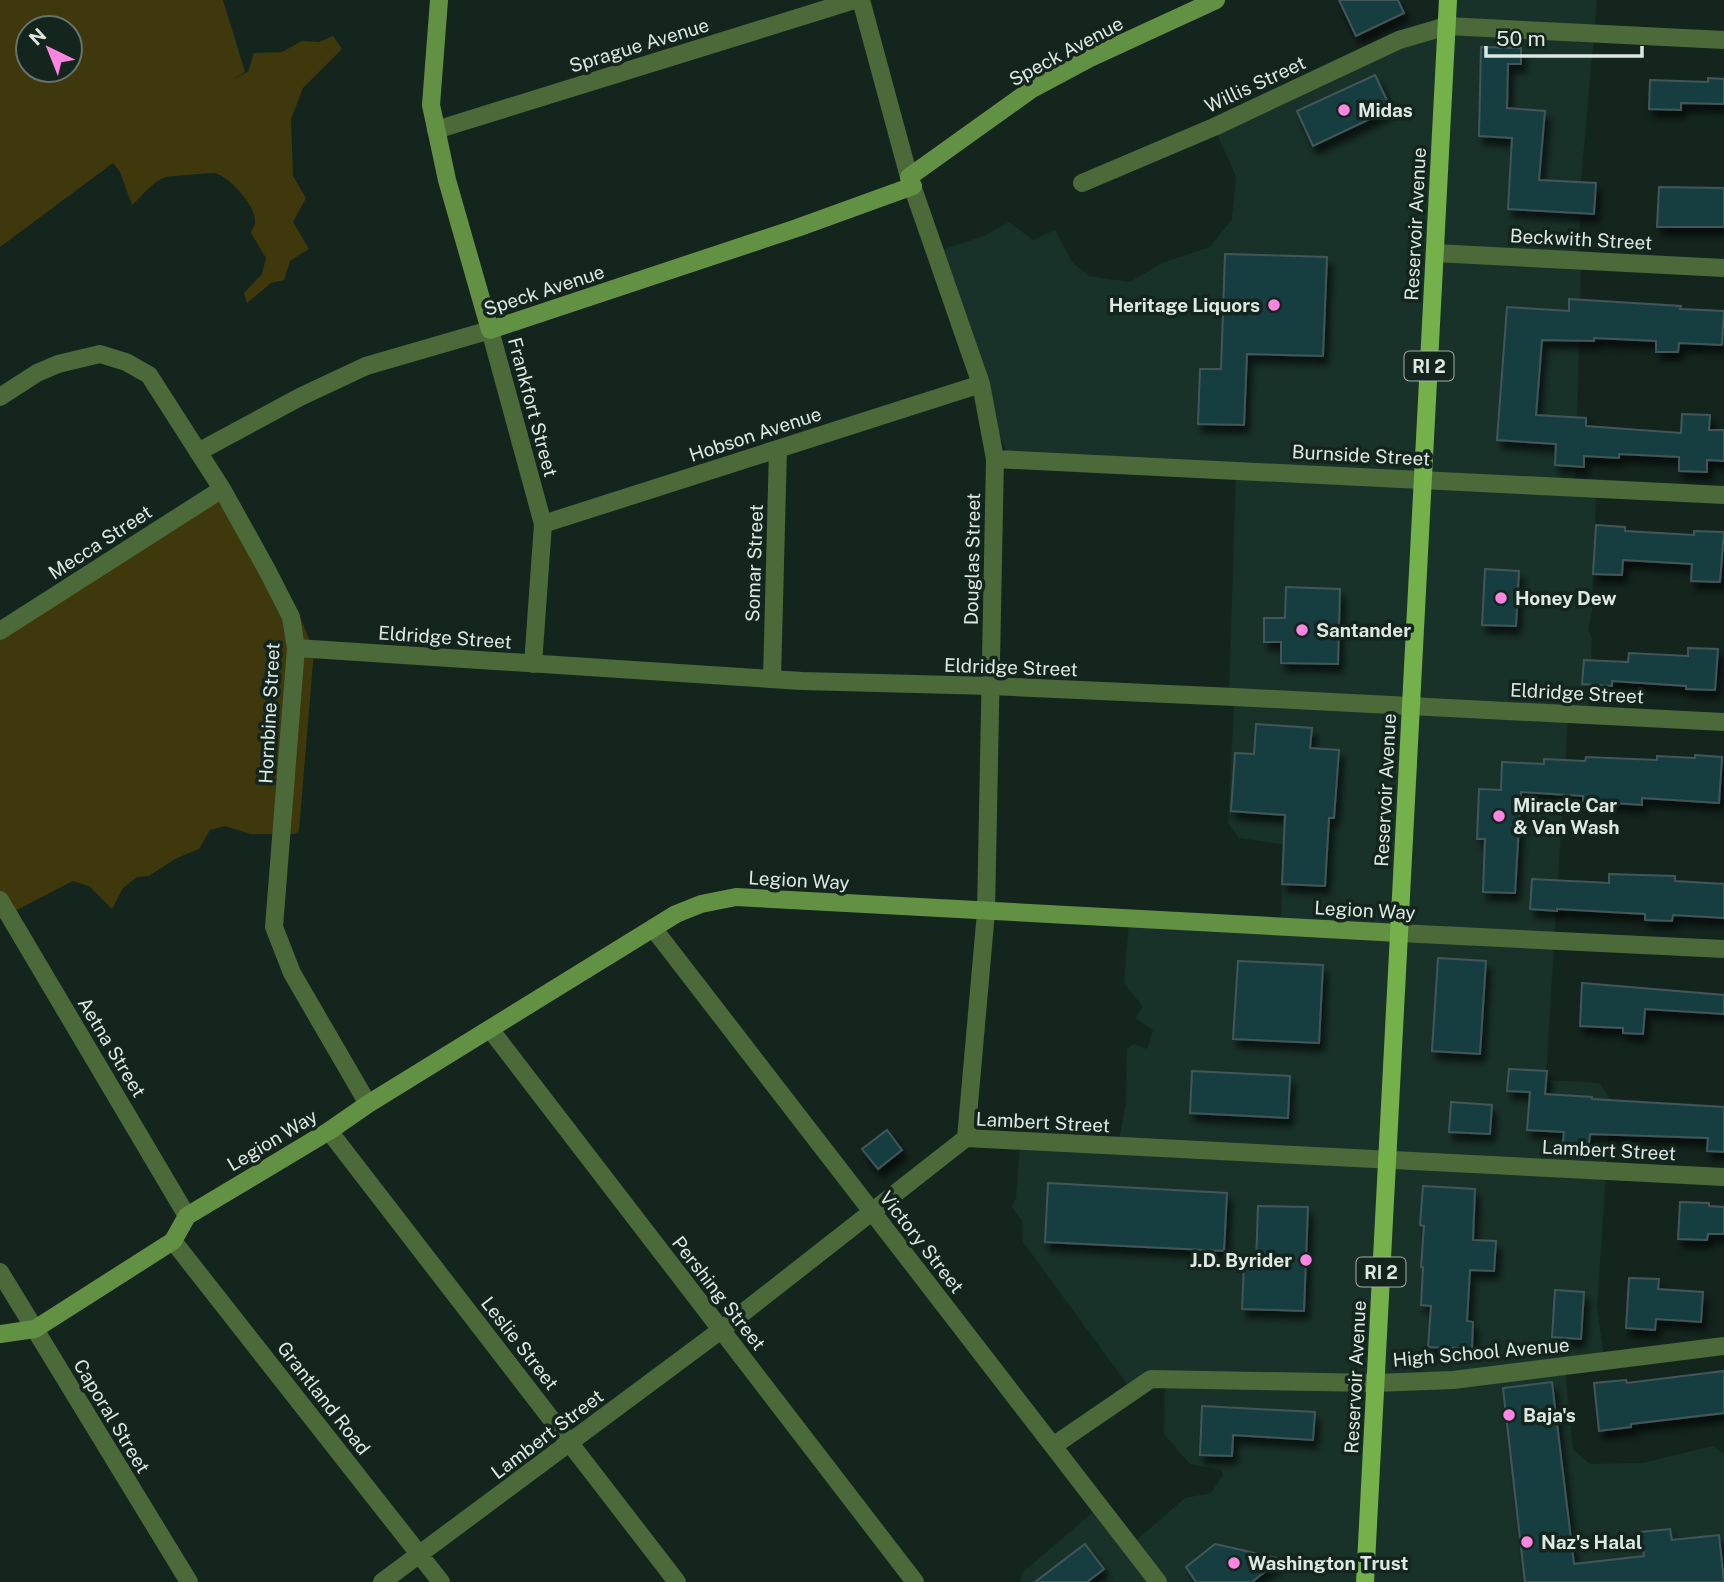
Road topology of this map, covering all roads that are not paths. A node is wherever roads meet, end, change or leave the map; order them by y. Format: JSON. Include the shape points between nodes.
{"nodes":[{"id":1,"x":439,"y":0,"type":"edge"},
{"id":2,"x":855,"y":0,"type":"edge"},
{"id":3,"x":861,"y":0,"type":"edge"},
{"id":4,"x":1216,"y":0,"type":"edge"},
{"id":5,"x":1448,"y":0,"type":"edge"},
{"id":6,"x":1447,"y":26,"type":"junction"},
{"id":7,"x":1724,"y":40,"type":"edge"},
{"id":8,"x":436,"y":131,"type":"junction"},
{"id":9,"x":911,"y":181,"type":"junction"},
{"id":10,"x":1082,"y":183,"type":"dead end"},
{"id":11,"x":1435,"y":253,"type":"junction"},
{"id":12,"x":1724,"y":268,"type":"edge"},
{"id":13,"x":490,"y":330,"type":"junction"},
{"id":14,"x":981,"y":384,"type":"junction"},
{"id":15,"x":0,"y":397,"type":"edge"},
{"id":16,"x":778,"y":449,"type":"junction"},
{"id":17,"x":198,"y":452,"type":"junction"},
{"id":18,"x":995,"y":459,"type":"junction"},
{"id":19,"x":1423,"y":479,"type":"junction"},
{"id":20,"x":222,"y":489,"type":"junction"},
{"id":21,"x":1724,"y":495,"type":"edge"},
{"id":22,"x":543,"y":524,"type":"junction"},
{"id":23,"x":0,"y":631,"type":"edge"},
{"id":24,"x":296,"y":648,"type":"junction"},
{"id":25,"x":533,"y":664,"type":"junction"},
{"id":26,"x":772,"y":679,"type":"junction"},
{"id":27,"x":990,"y":686,"type":"junction"},
{"id":28,"x":1411,"y":706,"type":"junction"},
{"id":29,"x":1724,"y":722,"type":"edge"},
{"id":30,"x":0,"y":900,"type":"edge"},
{"id":31,"x":986,"y":912,"type":"junction"},
{"id":32,"x":653,"y":928,"type":"junction"},
{"id":33,"x":1399,"y":933,"type":"junction"},
{"id":34,"x":1724,"y":949,"type":"edge"},
{"id":35,"x":490,"y":1029,"type":"junction"},
{"id":36,"x":368,"y":1104,"type":"junction"},
{"id":37,"x":329,"y":1131,"type":"junction"},
{"id":38,"x":966,"y":1138,"type":"junction"},
{"id":39,"x":1387,"y":1161,"type":"junction"},
{"id":40,"x":1724,"y":1177,"type":"edge"},
{"id":41,"x":873,"y":1213,"type":"junction"},
{"id":42,"x":187,"y":1216,"type":"junction"},
{"id":43,"x":173,"y":1241,"type":"junction"},
{"id":44,"x":0,"y":1272,"type":"edge"},
{"id":45,"x":35,"y":1329,"type":"junction"},
{"id":46,"x":721,"y":1330,"type":"junction"},
{"id":47,"x":0,"y":1334,"type":"edge"},
{"id":48,"x":1724,"y":1346,"type":"edge"},
{"id":49,"x":1375,"y":1383,"type":"junction"},
{"id":50,"x":570,"y":1442,"type":"junction"},
{"id":51,"x":1053,"y":1446,"type":"junction"},
{"id":52,"x":420,"y":1555,"type":"junction"},
{"id":53,"x":188,"y":1582,"type":"edge"},
{"id":54,"x":382,"y":1582,"type":"edge"},
{"id":55,"x":440,"y":1582,"type":"edge"},
{"id":56,"x":677,"y":1582,"type":"edge"},
{"id":57,"x":915,"y":1582,"type":"edge"},
{"id":58,"x":1158,"y":1582,"type":"edge"},
{"id":59,"x":1365,"y":1582,"type":"edge"}],
"edges":[{"from":1,"to":8,"type":"street","name":"Frankfort Street","via":[[431,105]]},
{"from":2,"to":8,"type":"street","name":"Sprague Avenue"},
{"from":3,"to":9,"type":"street","name":"Douglas Street"},
{"from":4,"to":9,"type":"street","name":"Speck Avenue","via":[[1032,89]]},
{"from":5,"to":6,"type":"main road","name":"Reservoir Avenue","number":"RI 2"},
{"from":6,"to":7,"type":"street","name":"Willis Street"},
{"from":6,"to":10,"type":"street","name":"Willis Street","via":[[1398,40]]},
{"from":6,"to":11,"type":"main road","name":"Reservoir Avenue","number":"RI 2"},
{"from":8,"to":13,"type":"street","name":"Frankfort Street"},
{"from":9,"to":13,"type":"street","name":"Speck Avenue","via":[[797,228]]},
{"from":9,"to":14,"type":"street","name":"Douglas Street"},
{"from":11,"to":12,"type":"street","name":"Beckwith Street"},
{"from":11,"to":19,"type":"main road","name":"Reservoir Avenue","number":"RI 2"},
{"from":13,"to":17,"type":"street","name":"Speck Avenue","via":[[366,366]]},
{"from":13,"to":22,"type":"street","name":"Frankfort Street"},
{"from":14,"to":16,"type":"street","name":"Hobson Avenue"},
{"from":14,"to":18,"type":"street","name":"Douglas Street"},
{"from":15,"to":17,"type":"street","name":"Hornbine Street","via":[[37,373],[100,354],[149,375]]},
{"from":16,"to":22,"type":"street","name":"Hobson Avenue"},
{"from":16,"to":26,"type":"street","name":"Somar Street"},
{"from":17,"to":20,"type":"street","name":"Hornbine Street"},
{"from":18,"to":19,"type":"street","name":"Burnside Street"},
{"from":18,"to":27,"type":"street","name":"Douglas Street"},
{"from":19,"to":21,"type":"street","name":"Burnside Street"},
{"from":19,"to":28,"type":"main road","name":"Reservoir Avenue","number":"RI 2"},
{"from":20,"to":23,"type":"street","name":"Mecca Street"},
{"from":20,"to":24,"type":"street","name":"Hornbine Street","via":[[291,617]]},
{"from":22,"to":25,"type":"street","name":"Frankfort Street"},
{"from":24,"to":25,"type":"street","name":"Eldridge Street"},
{"from":24,"to":36,"type":"street","name":"Hornbine Street","via":[[274,927],[292,973]]},
{"from":25,"to":26,"type":"street","name":"Eldridge Street"},
{"from":26,"to":27,"type":"street","name":"Eldridge Street"},
{"from":27,"to":28,"type":"street","name":"Eldridge Street"},
{"from":27,"to":31,"type":"street","name":"Douglas Street"},
{"from":28,"to":29,"type":"street","name":"Eldridge Street"},
{"from":28,"to":33,"type":"main road","name":"Reservoir Avenue","number":"RI 2"},
{"from":30,"to":42,"type":"street","name":"Aetna Street"},
{"from":31,"to":32,"type":"street","name":"Legion Way","via":[[736,897],[701,904]]},
{"from":31,"to":33,"type":"street","name":"Legion Way"},
{"from":31,"to":38,"type":"street","name":"Douglas Street"},
{"from":32,"to":35,"type":"street","name":"Legion Way"},
{"from":32,"to":41,"type":"street","name":"Victory Street"},
{"from":33,"to":34,"type":"street","name":"Legion Way"},
{"from":33,"to":39,"type":"main road","name":"Reservoir Avenue","number":"RI 2"},
{"from":35,"to":36,"type":"street","name":"Legion Way"},
{"from":35,"to":46,"type":"street","name":"Pershing Street"},
{"from":36,"to":37,"type":"street","name":"Legion Way"},
{"from":37,"to":42,"type":"street","name":"Legion Way"},
{"from":37,"to":50,"type":"street","name":"Leslie Street"},
{"from":38,"to":39,"type":"street","name":"Lambert Street"},
{"from":38,"to":41,"type":"street","name":"Lambert Street"},
{"from":39,"to":40,"type":"street","name":"Lambert Street"},
{"from":39,"to":49,"type":"main road","name":"Reservoir Avenue","number":"RI 2"},
{"from":41,"to":46,"type":"street","name":"Lambert Street"},
{"from":41,"to":51,"type":"street","name":"Victory Street"},
{"from":42,"to":43,"type":"street","name":"Legion Way"},
{"from":43,"to":45,"type":"street","name":"Legion Way"},
{"from":43,"to":52,"type":"street","name":"Grantland Road"},
{"from":44,"to":45,"type":"street","name":"Caporal Street"},
{"from":45,"to":47,"type":"street","name":"Legion Way"},
{"from":45,"to":53,"type":"street","name":"Caporal Street"},
{"from":46,"to":50,"type":"street","name":"Lambert Street"},
{"from":46,"to":57,"type":"street","name":"Pershing Street"},
{"from":48,"to":49,"type":"street","name":"High School Avenue","via":[[1453,1380]]},
{"from":49,"to":51,"type":"street","name":"High School Avenue","via":[[1151,1379]]},
{"from":49,"to":59,"type":"main road","name":"Reservoir Avenue","number":"RI 2"},
{"from":50,"to":52,"type":"street","name":"Lambert Street"},
{"from":50,"to":56,"type":"street","name":"Leslie Street"},
{"from":51,"to":58,"type":"street","name":"Victory Street"},
{"from":52,"to":54,"type":"street","name":"Lambert Street"},
{"from":52,"to":55,"type":"street","name":"Grantland Road"}]}
